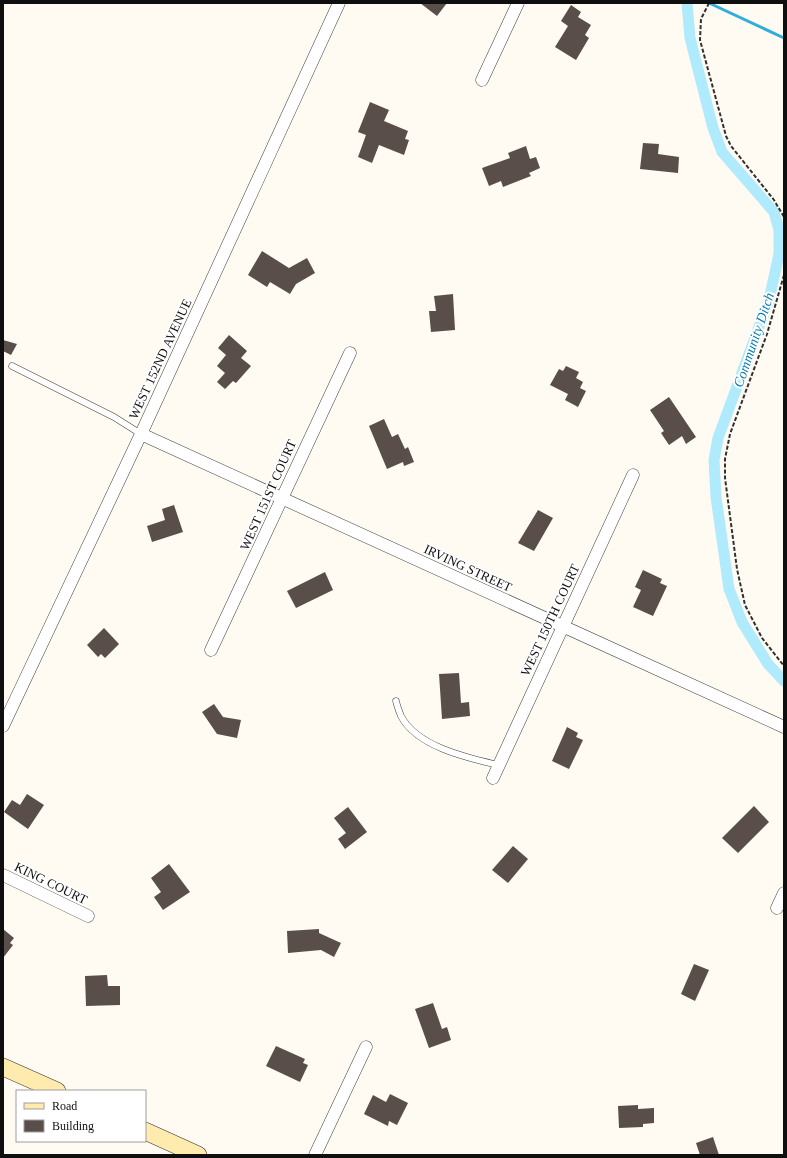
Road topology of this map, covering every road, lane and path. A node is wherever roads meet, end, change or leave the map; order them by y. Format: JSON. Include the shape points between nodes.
{"nodes":[{"id":1,"x":339,"y":3,"type":"edge"},
{"id":2,"x":518,"y":3,"type":"edge"},
{"id":3,"x":709,"y":3,"type":"edge"},
{"id":4,"x":482,"y":80,"type":"dead end"},
{"id":5,"x":784,"y":217,"type":"edge"},
{"id":6,"x":784,"y":275,"type":"edge"},
{"id":7,"x":350,"y":353,"type":"dead end"},
{"id":8,"x":12,"y":366,"type":"dead end"},
{"id":9,"x":141,"y":434,"type":"junction"},
{"id":10,"x":633,"y":475,"type":"dead end"},
{"id":11,"x":282,"y":498,"type":"junction"},
{"id":12,"x":562,"y":626,"type":"junction"},
{"id":13,"x":211,"y":650,"type":"dead end"},
{"id":14,"x":784,"y":666,"type":"edge"},
{"id":15,"x":396,"y":701,"type":"dead end"},
{"id":16,"x":3,"y":726,"type":"edge"},
{"id":17,"x":784,"y":727,"type":"edge"},
{"id":18,"x":498,"y":765,"type":"junction"},
{"id":19,"x":493,"y":778,"type":"dead end"},
{"id":20,"x":3,"y":875,"type":"edge"},
{"id":21,"x":784,"y":893,"type":"edge"},
{"id":22,"x":777,"y":908,"type":"dead end"},
{"id":23,"x":88,"y":916,"type":"dead end"},
{"id":24,"x":366,"y":1047,"type":"dead end"},
{"id":25,"x":3,"y":1067,"type":"edge"},
{"id":26,"x":55,"y":1090,"type":"edge"},
{"id":27,"x":146,"y":1131,"type":"edge"},
{"id":28,"x":198,"y":1155,"type":"edge"},
{"id":29,"x":315,"y":1155,"type":"edge"}],
"edges":[{"from":1,"to":9,"type":"street","name":"WEST 152ND AVENUE"},
{"from":2,"to":4,"type":"street"},
{"from":3,"to":5,"type":"path","via":[[701,20],[700,40],[726,136]]},
{"from":6,"to":14,"type":"path","via":[[767,334],[730,434],[725,459],[736,569],[745,605],[762,638]]},
{"from":7,"to":11,"type":"street","name":"WEST 151ST COURT"},
{"from":8,"to":9,"type":"lane","via":[[124,422]]},
{"from":9,"to":11,"type":"street","name":"IRVING STREET"},
{"from":9,"to":16,"type":"street","name":"WEST 152ND AVENUE"},
{"from":10,"to":12,"type":"street","name":"WEST 150TH COURT"},
{"from":11,"to":12,"type":"street","name":"IRVING STREET"},
{"from":11,"to":13,"type":"street","name":"WEST 151ST COURT"},
{"from":12,"to":17,"type":"street","name":"IRVING STREET"},
{"from":12,"to":18,"type":"street","name":"WEST 150TH COURT"},
{"from":15,"to":18,"type":"lane","via":[[408,726],[442,749]]},
{"from":18,"to":19,"type":"street","name":"WEST 150TH COURT"},
{"from":20,"to":23,"type":"street","name":"KING COURT"},
{"from":21,"to":22,"type":"street"},
{"from":24,"to":29,"type":"street"},
{"from":25,"to":26,"type":"main road"},
{"from":27,"to":28,"type":"main road"}]}
